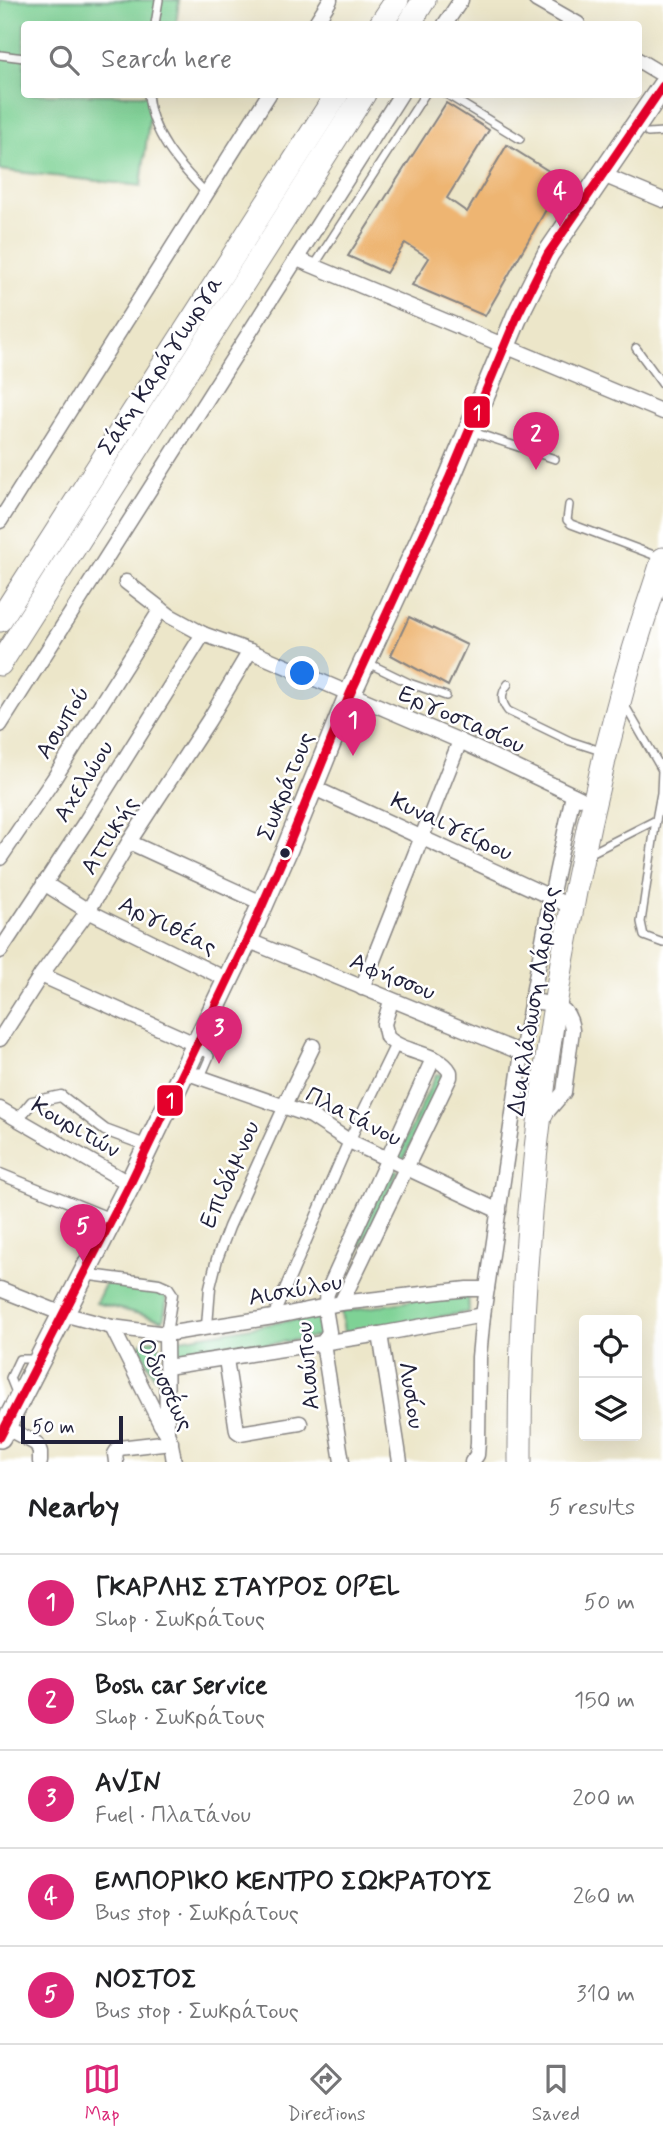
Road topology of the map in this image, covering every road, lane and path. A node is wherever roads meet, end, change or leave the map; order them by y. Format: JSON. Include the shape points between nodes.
{"nodes":[{"id":1,"x":159,"y":0,"type":"edge"},
{"id":2,"x":330,"y":0,"type":"edge"},
{"id":3,"x":397,"y":0,"type":"edge"},
{"id":4,"x":425,"y":0,"type":"edge"},
{"id":5,"x":461,"y":0,"type":"edge"},
{"id":6,"x":536,"y":0,"type":"edge"},
{"id":7,"x":156,"y":21,"type":"edge"},
{"id":8,"x":317,"y":21,"type":"edge"},
{"id":9,"x":384,"y":21,"type":"edge"},
{"id":10,"x":411,"y":21,"type":"edge"},
{"id":11,"x":447,"y":21,"type":"edge"},
{"id":12,"x":573,"y":21,"type":"edge"},
{"id":13,"x":0,"y":55,"type":"edge"},
{"id":14,"x":21,"y":58,"type":"edge"},
{"id":15,"x":642,"y":62,"type":"edge"},
{"id":16,"x":663,"y":75,"type":"edge"},
{"id":17,"x":663,"y":86,"type":"edge"},
{"id":18,"x":149,"y":98,"type":"edge"},
{"id":19,"x":266,"y":98,"type":"edge"},
{"id":20,"x":334,"y":98,"type":"edge"},
{"id":21,"x":361,"y":98,"type":"edge"},
{"id":22,"x":399,"y":98,"type":"edge"},
{"id":23,"x":422,"y":98,"type":"edge"},
{"id":24,"x":453,"y":98,"type":"edge"},
{"id":25,"x":663,"y":132,"type":"edge"},
{"id":26,"x":648,"y":133,"type":"dead end"},
{"id":27,"x":520,"y":139,"type":"dead end"},
{"id":28,"x":603,"y":175,"type":"junction"},
{"id":29,"x":206,"y":192,"type":"junction"},
{"id":30,"x":663,"y":200,"type":"edge"},
{"id":31,"x":298,"y":259,"type":"junction"},
{"id":32,"x":314,"y":266,"type":"junction"},
{"id":33,"x":504,"y":345,"type":"junction"},
{"id":34,"x":636,"y":348,"type":"dead end"},
{"id":35,"x":663,"y":385,"type":"edge"},
{"id":36,"x":663,"y":412,"type":"edge"},
{"id":37,"x":470,"y":431,"type":"junction"},
{"id":38,"x":555,"y":459,"type":"dead end"},
{"id":39,"x":569,"y":505,"type":"dead end"},
{"id":40,"x":0,"y":521,"type":"edge"},
{"id":41,"x":662,"y":564,"type":"edge"},
{"id":42,"x":126,"y":582,"type":"dead end"},
{"id":43,"x":161,"y":609,"type":"junction"},
{"id":44,"x":0,"y":620,"type":"edge"},
{"id":45,"x":203,"y":634,"type":"junction"},
{"id":46,"x":250,"y":651,"type":"junction"},
{"id":47,"x":365,"y":662,"type":"junction"},
{"id":48,"x":0,"y":664,"type":"edge"},
{"id":49,"x":508,"y":684,"type":"dead end"},
{"id":50,"x":350,"y":694,"type":"junction"},
{"id":51,"x":446,"y":696,"type":"dead end"},
{"id":52,"x":620,"y":698,"type":"junction"},
{"id":53,"x":0,"y":725,"type":"edge"},
{"id":54,"x":460,"y":741,"type":"junction"},
{"id":55,"x":606,"y":753,"type":"junction"},
{"id":56,"x":313,"y":787,"type":"junction"},
{"id":57,"x":573,"y":794,"type":"junction"},
{"id":58,"x":594,"y":803,"type":"junction"},
{"id":59,"x":656,"y":820,"type":"junction"},
{"id":60,"x":420,"y":837,"type":"junction"},
{"id":61,"x":129,"y":842,"type":"junction"},
{"id":62,"x":582,"y":857,"type":"junction"},
{"id":63,"x":0,"y":858,"type":"edge"},
{"id":64,"x":44,"y":883,"type":"junction"},
{"id":65,"x":551,"y":897,"type":"junction"},
{"id":66,"x":264,"y":904,"type":"junction"},
{"id":67,"x":572,"y":907,"type":"junction"},
{"id":68,"x":88,"y":911,"type":"junction"},
{"id":69,"x":247,"y":940,"type":"junction"},
{"id":70,"x":663,"y":943,"type":"edge"},
{"id":71,"x":0,"y":951,"type":"edge"},
{"id":72,"x":41,"y":975,"type":"junction"},
{"id":73,"x":228,"y":979,"type":"junction"},
{"id":74,"x":362,"y":988,"type":"junction"},
{"id":75,"x":391,"y":1001,"type":"junction"},
{"id":76,"x":531,"y":1001,"type":"junction"},
{"id":77,"x":556,"y":1005,"type":"junction"},
{"id":78,"x":0,"y":1039,"type":"edge"},
{"id":79,"x":396,"y":1044,"type":"junction"},
{"id":80,"x":197,"y":1045,"type":"junction"},
{"id":81,"x":313,"y":1046,"type":"dead end"},
{"id":82,"x":522,"y":1053,"type":"junction"},
{"id":83,"x":433,"y":1059,"type":"junction"},
{"id":84,"x":190,"y":1072,"type":"junction"},
{"id":85,"x":284,"y":1106,"type":"junction"},
{"id":86,"x":0,"y":1109,"type":"edge"},
{"id":87,"x":17,"y":1120,"type":"junction"},
{"id":88,"x":349,"y":1141,"type":"junction"},
{"id":89,"x":148,"y":1146,"type":"junction"},
{"id":90,"x":387,"y":1160,"type":"junction"},
{"id":91,"x":406,"y":1169,"type":"junction"},
{"id":92,"x":0,"y":1174,"type":"edge"},
{"id":93,"x":130,"y":1184,"type":"junction"},
{"id":94,"x":499,"y":1211,"type":"junction"},
{"id":95,"x":111,"y":1219,"type":"junction"},
{"id":96,"x":83,"y":1275,"type":"junction"},
{"id":97,"x":0,"y":1289,"type":"edge"},
{"id":98,"x":487,"y":1289,"type":"junction"},
{"id":99,"x":341,"y":1303,"type":"junction"},
{"id":100,"x":325,"y":1308,"type":"junction"},
{"id":101,"x":63,"y":1314,"type":"junction"},
{"id":102,"x":483,"y":1315,"type":"junction"},
{"id":103,"x":273,"y":1317,"type":"junction"},
{"id":104,"x":207,"y":1326,"type":"junction"},
{"id":105,"x":112,"y":1328,"type":"junction"},
{"id":106,"x":166,"y":1334,"type":"junction"},
{"id":107,"x":380,"y":1334,"type":"junction"},
{"id":108,"x":323,"y":1343,"type":"junction"},
{"id":109,"x":31,"y":1359,"type":"dead end"},
{"id":110,"x":226,"y":1359,"type":"junction"},
{"id":111,"x":167,"y":1367,"type":"junction"},
{"id":112,"x":16,"y":1392,"type":"dead end"},
{"id":113,"x":300,"y":1423,"type":"dead end"},
{"id":114,"x":2,"y":1432,"type":"edge"},
{"id":115,"x":169,"y":1437,"type":"junction"},
{"id":116,"x":40,"y":1457,"type":"edge"},
{"id":117,"x":116,"y":1460,"type":"edge"},
{"id":118,"x":174,"y":1462,"type":"edge"},
{"id":119,"x":342,"y":1462,"type":"edge"},
{"id":120,"x":400,"y":1462,"type":"edge"},
{"id":121,"x":472,"y":1462,"type":"edge"},
{"id":122,"x":520,"y":1462,"type":"edge"}],
"edges":[{"from":1,"to":7,"type":"lane"},
{"from":2,"to":8,"type":"street"},
{"from":3,"to":9,"type":"main road"},
{"from":4,"to":10,"type":"main road"},
{"from":5,"to":11,"type":"street"},
{"from":6,"to":12,"type":"street"},
{"from":13,"to":14,"type":"lane"},
{"from":15,"to":16,"type":"street"},
{"from":17,"to":28,"type":"main road","name":"Σωκράτους"},
{"from":18,"to":29,"type":"lane","via":[[160,135],[174,158]]},
{"from":19,"to":29,"type":"street"},
{"from":20,"to":44,"type":"main road","name":"Σάκη Καράγιωργα"},
{"from":21,"to":48,"type":"main road","name":"Σάκη Καράγιωργα"},
{"from":22,"to":31,"type":"street"},
{"from":23,"to":32,"type":"lane"},
{"from":24,"to":27,"type":"lane"},
{"from":25,"to":26,"type":"lane"},
{"from":28,"to":30,"type":"street"},
{"from":28,"to":33,"type":"main road","name":"Σωκράτους","via":[[548,254]]},
{"from":29,"to":40,"type":"street"},
{"from":31,"to":32,"type":"street"},
{"from":31,"to":53,"type":"street"},
{"from":32,"to":33,"type":"street"},
{"from":33,"to":36,"type":"street"},
{"from":33,"to":37,"type":"main road","name":"Σωκράτους"},
{"from":34,"to":35,"type":"lane"},
{"from":37,"to":38,"type":"lane"},
{"from":37,"to":47,"type":"main road","name":"Σωκράτους"},
{"from":39,"to":41,"type":"lane","via":[[567,520],[571,524]]},
{"from":41,"to":52,"type":"main road","name":"Διακλάδωση Λάρισας"},
{"from":42,"to":43,"type":"street","name":"Εργοστασίου"},
{"from":43,"to":45,"type":"street","name":"Εργοστασίου"},
{"from":43,"to":63,"type":"street","name":"Ασωπού"},
{"from":45,"to":46,"type":"street","name":"Εργοστασίου"},
{"from":45,"to":64,"type":"street","name":"Αχελώου"},
{"from":46,"to":50,"type":"street","name":"Εργοστασίου"},
{"from":46,"to":61,"type":"street","name":"Αττικής"},
{"from":47,"to":50,"type":"main road","name":"Σωκράτους"},
{"from":47,"to":51,"type":"lane"},
{"from":49,"to":55,"type":"lane","via":[[502,692],[508,711]]},
{"from":50,"to":54,"type":"street","name":"Εργοστασίου"},
{"from":50,"to":56,"type":"main road","name":"Σωκράτους"},
{"from":52,"to":55,"type":"main road","name":"Διακλάδωση Λάρισας"},
{"from":52,"to":59,"type":"lane","via":[[662,770]]},
{"from":54,"to":57,"type":"street","name":"Εργοστασίου"},
{"from":54,"to":60,"type":"street"},
{"from":55,"to":58,"type":"main road","name":"Διακλάδωση Λάρισας"},
{"from":56,"to":60,"type":"street","name":"Κυναιγείρου"},
{"from":56,"to":66,"type":"main road","name":"Σωκράτους"},
{"from":57,"to":58,"type":"street","name":"Εργοστασίου"},
{"from":57,"to":65,"type":"street"},
{"from":58,"to":62,"type":"main road","name":"Διακλάδωση Λάρισας"},
{"from":59,"to":62,"type":"lane"},
{"from":59,"to":70,"type":"lane","via":[[641,922],[644,936]]},
{"from":60,"to":65,"type":"street","name":"Κυναιγείρου"},
{"from":60,"to":74,"type":"street"},
{"from":61,"to":66,"type":"street"},
{"from":61,"to":68,"type":"street","name":"Αττικής"},
{"from":62,"to":67,"type":"main road","name":"Διακλάδωση Λάρισας"},
{"from":64,"to":68,"type":"street","name":"Αργιθέας"},
{"from":64,"to":71,"type":"street","name":"Αχελώου"},
{"from":65,"to":67,"type":"street","name":"Κυναιγείρου"},
{"from":65,"to":76,"type":"street"},
{"from":66,"to":69,"type":"main road","name":"Σωκράτους"},
{"from":67,"to":77,"type":"main road","name":"Διακλάδωση Λάρισας"},
{"from":68,"to":72,"type":"street","name":"Αττικής"},
{"from":68,"to":73,"type":"street","name":"Αργιθέας"},
{"from":69,"to":73,"type":"main road","name":"Σωκράτους"},
{"from":69,"to":74,"type":"street","name":"Αφήσσου"},
{"from":72,"to":78,"type":"street","name":"Αττικής"},
{"from":72,"to":80,"type":"street"},
{"from":73,"to":80,"type":"main road","name":"Σωκράτους"},
{"from":74,"to":75,"type":"street","name":"Αφήσσου"},
{"from":75,"to":79,"type":"street","via":[[384,1031]]},
{"from":75,"to":82,"type":"street","name":"Αφήσσου"},
{"from":76,"to":77,"type":"street"},
{"from":76,"to":82,"type":"street"},
{"from":77,"to":122,"type":"main road","name":"Διακλάδωση Λάρισας","via":[[524,1315]]},
{"from":79,"to":83,"type":"street"},
{"from":79,"to":88,"type":"street"},
{"from":80,"to":84,"type":"main road","name":"Σωκράτους"},
{"from":81,"to":85,"type":"street","name":"Επιδάμνου"},
{"from":82,"to":94,"type":"street"},
{"from":83,"to":90,"type":"street","name":"Αισώπου"},
{"from":83,"to":91,"type":"street","via":[[444,1063],[450,1072],[449,1082]]},
{"from":84,"to":85,"type":"street","name":"Πλατάνου"},
{"from":84,"to":89,"type":"main road","name":"Σωκράτους"},
{"from":85,"to":88,"type":"street","name":"Πλατάνου"},
{"from":85,"to":104,"type":"street","name":"Επιδάμνου","via":[[217,1259]]},
{"from":86,"to":87,"type":"street","name":"Κουριτών"},
{"from":87,"to":89,"type":"street","via":[[32,1102],[61,1096],[105,1130]]},
{"from":87,"to":93,"type":"street","name":"Κουριτών"},
{"from":88,"to":90,"type":"street","name":"Πλατάνου"},
{"from":88,"to":103,"type":"street"},
{"from":89,"to":93,"type":"main road","name":"Σωκράτους"},
{"from":90,"to":91,"type":"street","name":"Πλατάνου"},
{"from":90,"to":100,"type":"street","name":"Αισώπου","via":[[327,1293]]},
{"from":91,"to":94,"type":"street","name":"Πλατάνου"},
{"from":91,"to":99,"type":"street"},
{"from":92,"to":95,"type":"street"},
{"from":93,"to":95,"type":"main road","name":"Σωκράτους"},
{"from":94,"to":98,"type":"street"},
{"from":95,"to":96,"type":"main road","name":"Σωκράτους"},
{"from":96,"to":101,"type":"main road","name":"Σωκράτους"},
{"from":96,"to":106,"type":"street","via":[[168,1288],[172,1294]]},
{"from":97,"to":101,"type":"street","name":"Αισχύλου"},
{"from":98,"to":99,"type":"street","name":"Αισχύλου"},
{"from":98,"to":102,"type":"street"},
{"from":99,"to":100,"type":"street","name":"Αισχύλου"},
{"from":100,"to":103,"type":"street","name":"Αισχύλου"},
{"from":100,"to":108,"type":"street","name":"Αισώπου","via":[[329,1327]]},
{"from":101,"to":105,"type":"street","name":"Αισχύλου"},
{"from":101,"to":114,"type":"main road","name":"Σωκράτους"},
{"from":102,"to":107,"type":"street"},
{"from":102,"to":121,"type":"street","via":[[478,1442]]},
{"from":103,"to":104,"type":"street","name":"Αισχύλου"},
{"from":104,"to":106,"type":"street","name":"Αισχύλου"},
{"from":105,"to":106,"type":"street","name":"Αισχύλου"},
{"from":105,"to":115,"type":"street","name":"Οδυσσέως"},
{"from":106,"to":111,"type":"street"},
{"from":107,"to":108,"type":"street"},
{"from":107,"to":120,"type":"street","name":"Λυσίου"},
{"from":108,"to":110,"type":"street"},
{"from":108,"to":119,"type":"street","name":"Αισώπου"},
{"from":109,"to":112,"type":"lane","via":[[19,1359],[10,1378]]},
{"from":110,"to":111,"type":"street"},
{"from":110,"to":113,"type":"street","via":[[237,1432]]},
{"from":111,"to":115,"type":"street"},
{"from":114,"to":116,"type":"street","via":[[32,1440]]},
{"from":115,"to":117,"type":"street","via":[[119,1448]]},
{"from":115,"to":118,"type":"street","name":"Οδυσσέως"}]}
